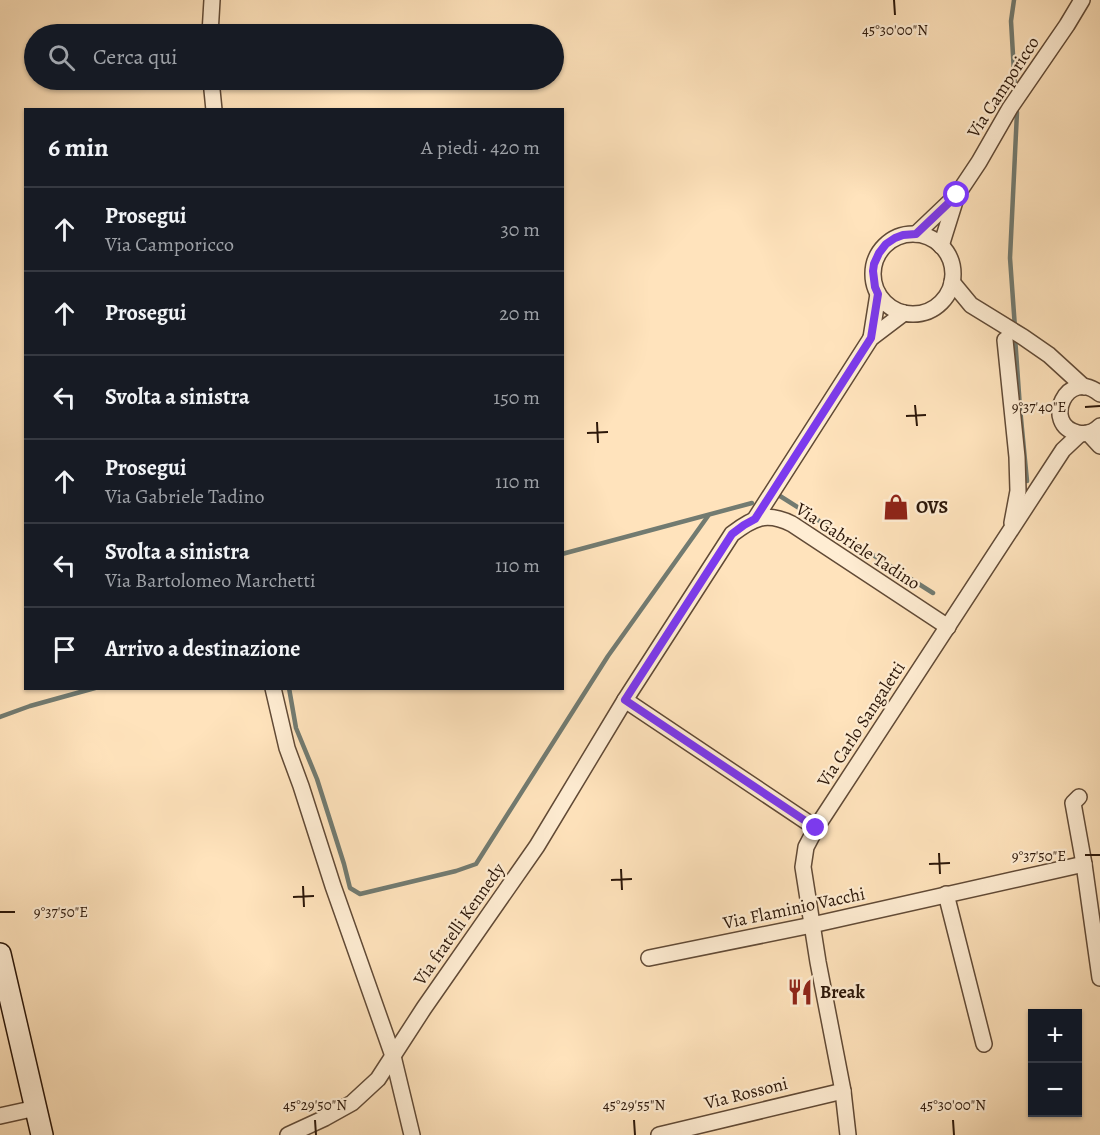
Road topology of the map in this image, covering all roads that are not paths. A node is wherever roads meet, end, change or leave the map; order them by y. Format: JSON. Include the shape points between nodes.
{"nodes":[{"id":1,"x":212,"y":0,"type":"edge"},
{"id":2,"x":1082,"y":0,"type":"edge"},
{"id":3,"x":211,"y":24,"type":"edge"},
{"id":4,"x":212,"y":90,"type":"edge"},
{"id":5,"x":214,"y":108,"type":"edge"},
{"id":6,"x":957,"y":195,"type":"junction"},
{"id":7,"x":916,"y":234,"type":"junction"},
{"id":8,"x":941,"y":246,"type":"junction"},
{"id":9,"x":952,"y":282,"type":"junction"},
{"id":10,"x":878,"y":294,"type":"junction"},
{"id":11,"x":942,"y":302,"type":"junction"},
{"id":12,"x":971,"y":305,"type":"junction"},
{"id":13,"x":904,"y":313,"type":"junction"},
{"id":14,"x":871,"y":338,"type":"junction"},
{"id":15,"x":1005,"y":340,"type":"dead end"},
{"id":16,"x":1048,"y":355,"type":"junction"},
{"id":17,"x":1084,"y":387,"type":"junction"},
{"id":18,"x":1100,"y":394,"type":"edge"},
{"id":19,"x":1065,"y":395,"type":"junction"},
{"id":20,"x":1064,"y":423,"type":"junction"},
{"id":21,"x":1090,"y":431,"type":"edge"},
{"id":22,"x":1100,"y":446,"type":"edge"},
{"id":23,"x":1063,"y":450,"type":"junction"},
{"id":24,"x":755,"y":519,"type":"junction"},
{"id":25,"x":1011,"y":529,"type":"junction"},
{"id":26,"x":948,"y":627,"type":"junction"},
{"id":27,"x":273,"y":690,"type":"edge"},
{"id":28,"x":625,"y":700,"type":"junction"},
{"id":29,"x":1079,"y":797,"type":"dead end"},
{"id":30,"x":816,"y":828,"type":"junction"},
{"id":31,"x":1084,"y":864,"type":"junction"},
{"id":32,"x":946,"y":894,"type":"junction"},
{"id":33,"x":812,"y":925,"type":"junction"},
{"id":34,"x":650,"y":958,"type":"dead end"},
{"id":35,"x":1,"y":960,"type":"edge"},
{"id":36,"x":1100,"y":978,"type":"edge"},
{"id":37,"x":984,"y":1044,"type":"dead end"},
{"id":38,"x":393,"y":1056,"type":"junction"},
{"id":39,"x":843,"y":1091,"type":"junction"},
{"id":40,"x":36,"y":1108,"type":"junction"},
{"id":41,"x":0,"y":1116,"type":"edge"},
{"id":42,"x":42,"y":1135,"type":"edge"},
{"id":43,"x":288,"y":1135,"type":"edge"},
{"id":44,"x":412,"y":1135,"type":"edge"},
{"id":45,"x":659,"y":1135,"type":"edge"},
{"id":46,"x":848,"y":1135,"type":"edge"}],
"edges":[{"from":1,"to":3,"type":"street"},
{"from":2,"to":6,"type":"street","name":"Via Camporicco"},
{"from":4,"to":5,"type":"street"},
{"from":6,"to":7,"type":"street","name":"Via Camporicco"},
{"from":6,"to":8,"type":"street","name":"Via Camporicco"},
{"from":7,"to":8,"type":"street"},
{"from":7,"to":10,"type":"street","via":[[895,238],[879,253],[873,274]]},
{"from":8,"to":9,"type":"street","via":[[951,262]]},
{"from":9,"to":11,"type":"street"},
{"from":9,"to":12,"type":"street"},
{"from":10,"to":13,"type":"street","via":[[889,306]]},
{"from":10,"to":14,"type":"street"},
{"from":11,"to":12,"type":"street"},
{"from":11,"to":13,"type":"street","via":[[925,312]]},
{"from":12,"to":16,"type":"street"},
{"from":13,"to":14,"type":"street"},
{"from":14,"to":24,"type":"street"},
{"from":15,"to":25,"type":"street","via":[[1017,457],[1018,491]]},
{"from":16,"to":17,"type":"street"},
{"from":16,"to":19,"type":"street"},
{"from":17,"to":18,"type":"street"},
{"from":17,"to":19,"type":"street"},
{"from":19,"to":20,"type":"street","via":[[1060,410]]},
{"from":20,"to":21,"type":"street","via":[[1072,431]]},
{"from":20,"to":23,"type":"street"},
{"from":21,"to":22,"type":"street"},
{"from":21,"to":23,"type":"street"},
{"from":23,"to":25,"type":"street"},
{"from":24,"to":26,"type":"street","name":"Via Gabriele Tadino","via":[[768,516],[792,524]]},
{"from":24,"to":28,"type":"street","via":[[732,534]]},
{"from":25,"to":26,"type":"street"},
{"from":26,"to":30,"type":"street","name":"Via Carlo Sangaletti"},
{"from":27,"to":38,"type":"street","via":[[287,748]]},
{"from":28,"to":30,"type":"street"},
{"from":28,"to":38,"type":"street","name":"Via fratelli Kennedy","via":[[537,846]]},
{"from":29,"to":31,"type":"street","via":[[1073,803]]},
{"from":30,"to":33,"type":"street","name":"Via Carlo Sangaletti","via":[[806,847],[803,867]]},
{"from":31,"to":32,"type":"street","name":"Via Flaminio Vacchi"},
{"from":31,"to":36,"type":"street"},
{"from":32,"to":33,"type":"street","name":"Via Flaminio Vacchi"},
{"from":32,"to":37,"type":"street"},
{"from":33,"to":34,"type":"street","name":"Via Flaminio Vacchi"},
{"from":33,"to":39,"type":"street","name":"Via Carlo Sangaletti"},
{"from":35,"to":40,"type":"street"},
{"from":38,"to":43,"type":"street","name":"Via fratelli Kennedy","via":[[378,1079],[352,1102]]},
{"from":38,"to":44,"type":"street"},
{"from":39,"to":45,"type":"street","name":"Via Rossoni"},
{"from":39,"to":46,"type":"street","name":"Via Carlo Sangaletti"},
{"from":40,"to":41,"type":"street"},
{"from":40,"to":42,"type":"street"}]}
